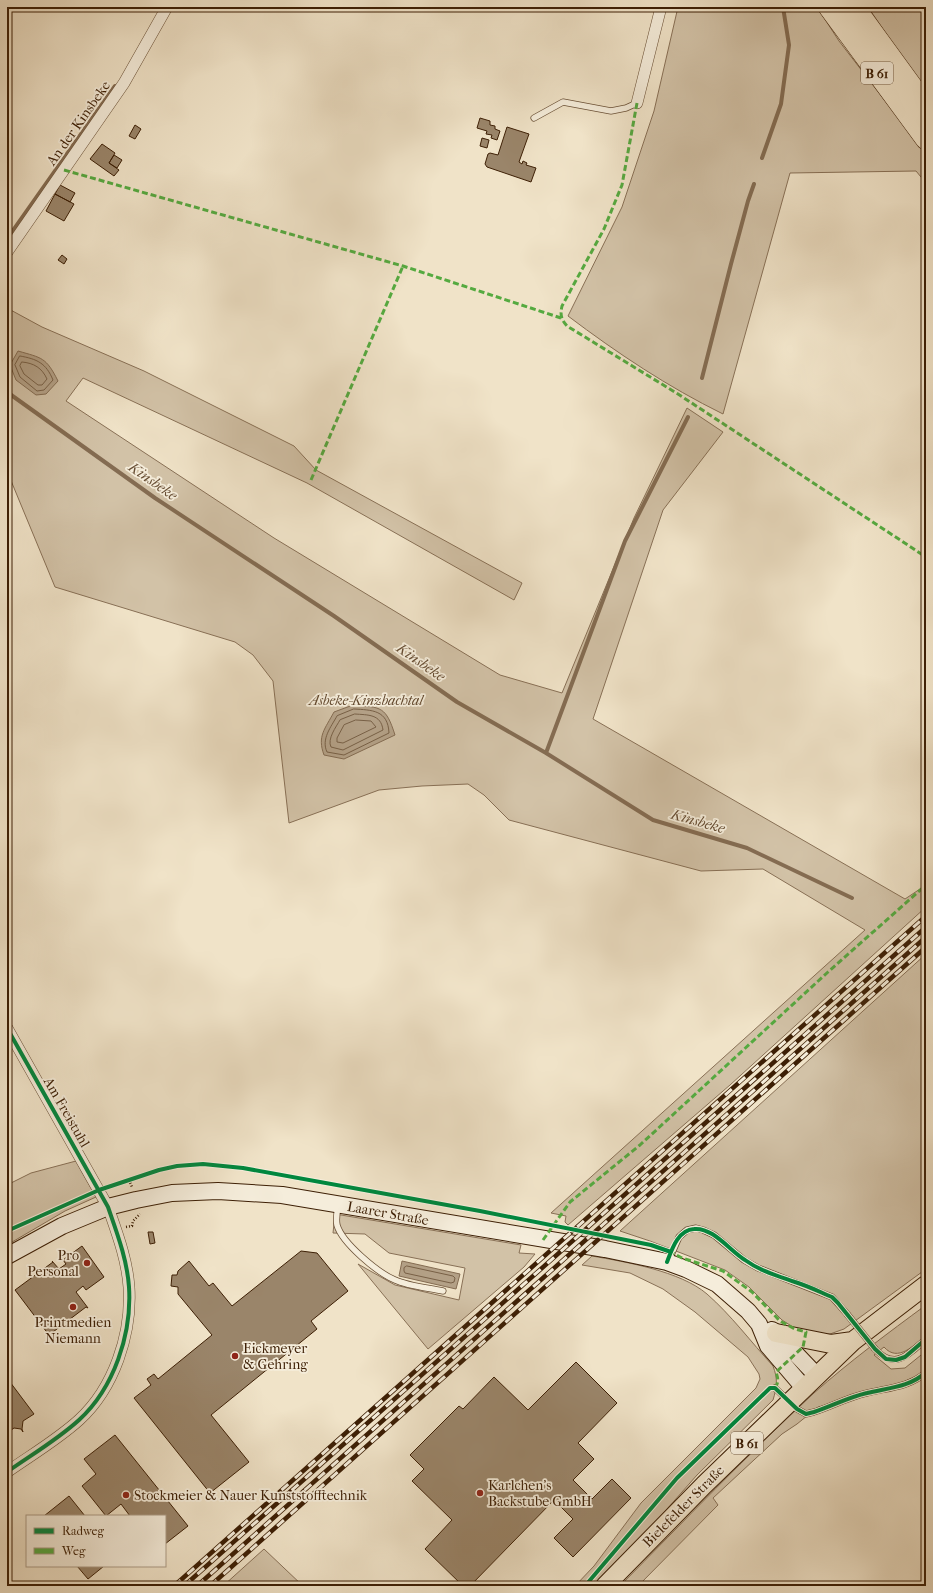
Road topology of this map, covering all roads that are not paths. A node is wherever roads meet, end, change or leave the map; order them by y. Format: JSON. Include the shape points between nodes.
{"nodes":[{"id":1,"x":167,"y":7,"type":"edge"},
{"id":2,"x":661,"y":7,"type":"edge"},
{"id":3,"x":829,"y":7,"type":"edge"},
{"id":4,"x":854,"y":7,"type":"edge"},
{"id":5,"x":637,"y":103,"type":"joint"},
{"id":6,"x":926,"y":106,"type":"edge"},
{"id":7,"x":534,"y":118,"type":"dead end"},
{"id":8,"x":926,"y":139,"type":"edge"},
{"id":9,"x":7,"y":252,"type":"edge"},
{"id":10,"x":7,"y":1028,"type":"edge"},
{"id":11,"x":338,"y":1204,"type":"junction"},
{"id":12,"x":108,"y":1207,"type":"junction"},
{"id":13,"x":7,"y":1256,"type":"edge"},
{"id":14,"x":667,"y":1262,"type":"junction"},
{"id":15,"x":926,"y":1285,"type":"edge"},
{"id":16,"x":443,"y":1291,"type":"dead end"},
{"id":17,"x":759,"y":1324,"type":"junction"},
{"id":18,"x":776,"y":1333,"type":"junction"},
{"id":19,"x":926,"y":1339,"type":"edge"},
{"id":20,"x":853,"y":1341,"type":"junction"},
{"id":21,"x":926,"y":1372,"type":"edge"},
{"id":22,"x":817,"y":1376,"type":"junction"},
{"id":23,"x":775,"y":1388,"type":"dead end"},
{"id":24,"x":804,"y":1388,"type":"junction"},
{"id":25,"x":790,"y":1401,"type":"junction"},
{"id":26,"x":7,"y":1472,"type":"edge"},
{"id":27,"x":604,"y":1586,"type":"edge"}],
"edges":[{"from":1,"to":9,"type":"street","name":"An der Kinsbeke","via":[[124,83]]},
{"from":2,"to":5,"type":"street"},
{"from":3,"to":8,"type":"highway","number":"B 61"},
{"from":4,"to":6,"type":"highway","number":"B 61"},
{"from":5,"to":7,"type":"lane","via":[[611,111],[563,102]]},
{"from":10,"to":12,"type":"street","name":"Am Freistuhl"},
{"from":11,"to":12,"type":"main road","name":"Laarer Straße","via":[[282,1195],[218,1191],[172,1193]]},
{"from":11,"to":14,"type":"main road","name":"Laarer Straße","via":[[605,1249]]},
{"from":11,"to":16,"type":"lane","via":[[337,1225],[347,1242],[362,1257],[396,1281]]},
{"from":12,"to":13,"type":"main road","name":"Laarer Straße","via":[[62,1226]]},
{"from":12,"to":26,"type":"street","name":"Am Freistuhl","via":[[116,1229],[129,1287],[128,1315],[118,1359],[101,1393],[80,1419]]},
{"from":14,"to":17,"type":"main road","name":"Laarer Straße","via":[[717,1284]]},
{"from":14,"to":19,"type":"lane","bridge":true,"via":[[679,1237],[687,1230],[703,1230],[714,1235],[758,1268],[832,1297],[874,1349],[886,1359],[896,1360],[905,1357]]},
{"from":15,"to":20,"type":"main road","name":"Bielefelder Straße","number":"B 61"},
{"from":17,"to":18,"type":"main road","name":"Laarer Straße"},
{"from":17,"to":24,"type":"main road","name":"Laarer Straße","via":[[768,1346]]},
{"from":18,"to":20,"type":"main road","number":"B 61","via":[[831,1344]]},
{"from":18,"to":22,"type":"main road","name":"Laarer Straße"},
{"from":20,"to":22,"type":"main road","name":"Bielefelder Straße","number":"B 61"},
{"from":21,"to":25,"type":"lane","via":[[894,1388],[867,1393],[806,1414]]},
{"from":22,"to":24,"type":"main road","name":"Bielefelder Straße","number":"B 61"},
{"from":23,"to":25,"type":"lane"},
{"from":24,"to":25,"type":"main road","name":"Bielefelder Straße","number":"B 61"},
{"from":25,"to":27,"type":"main road","name":"Bielefelder Straße","number":"B 61"}]}
